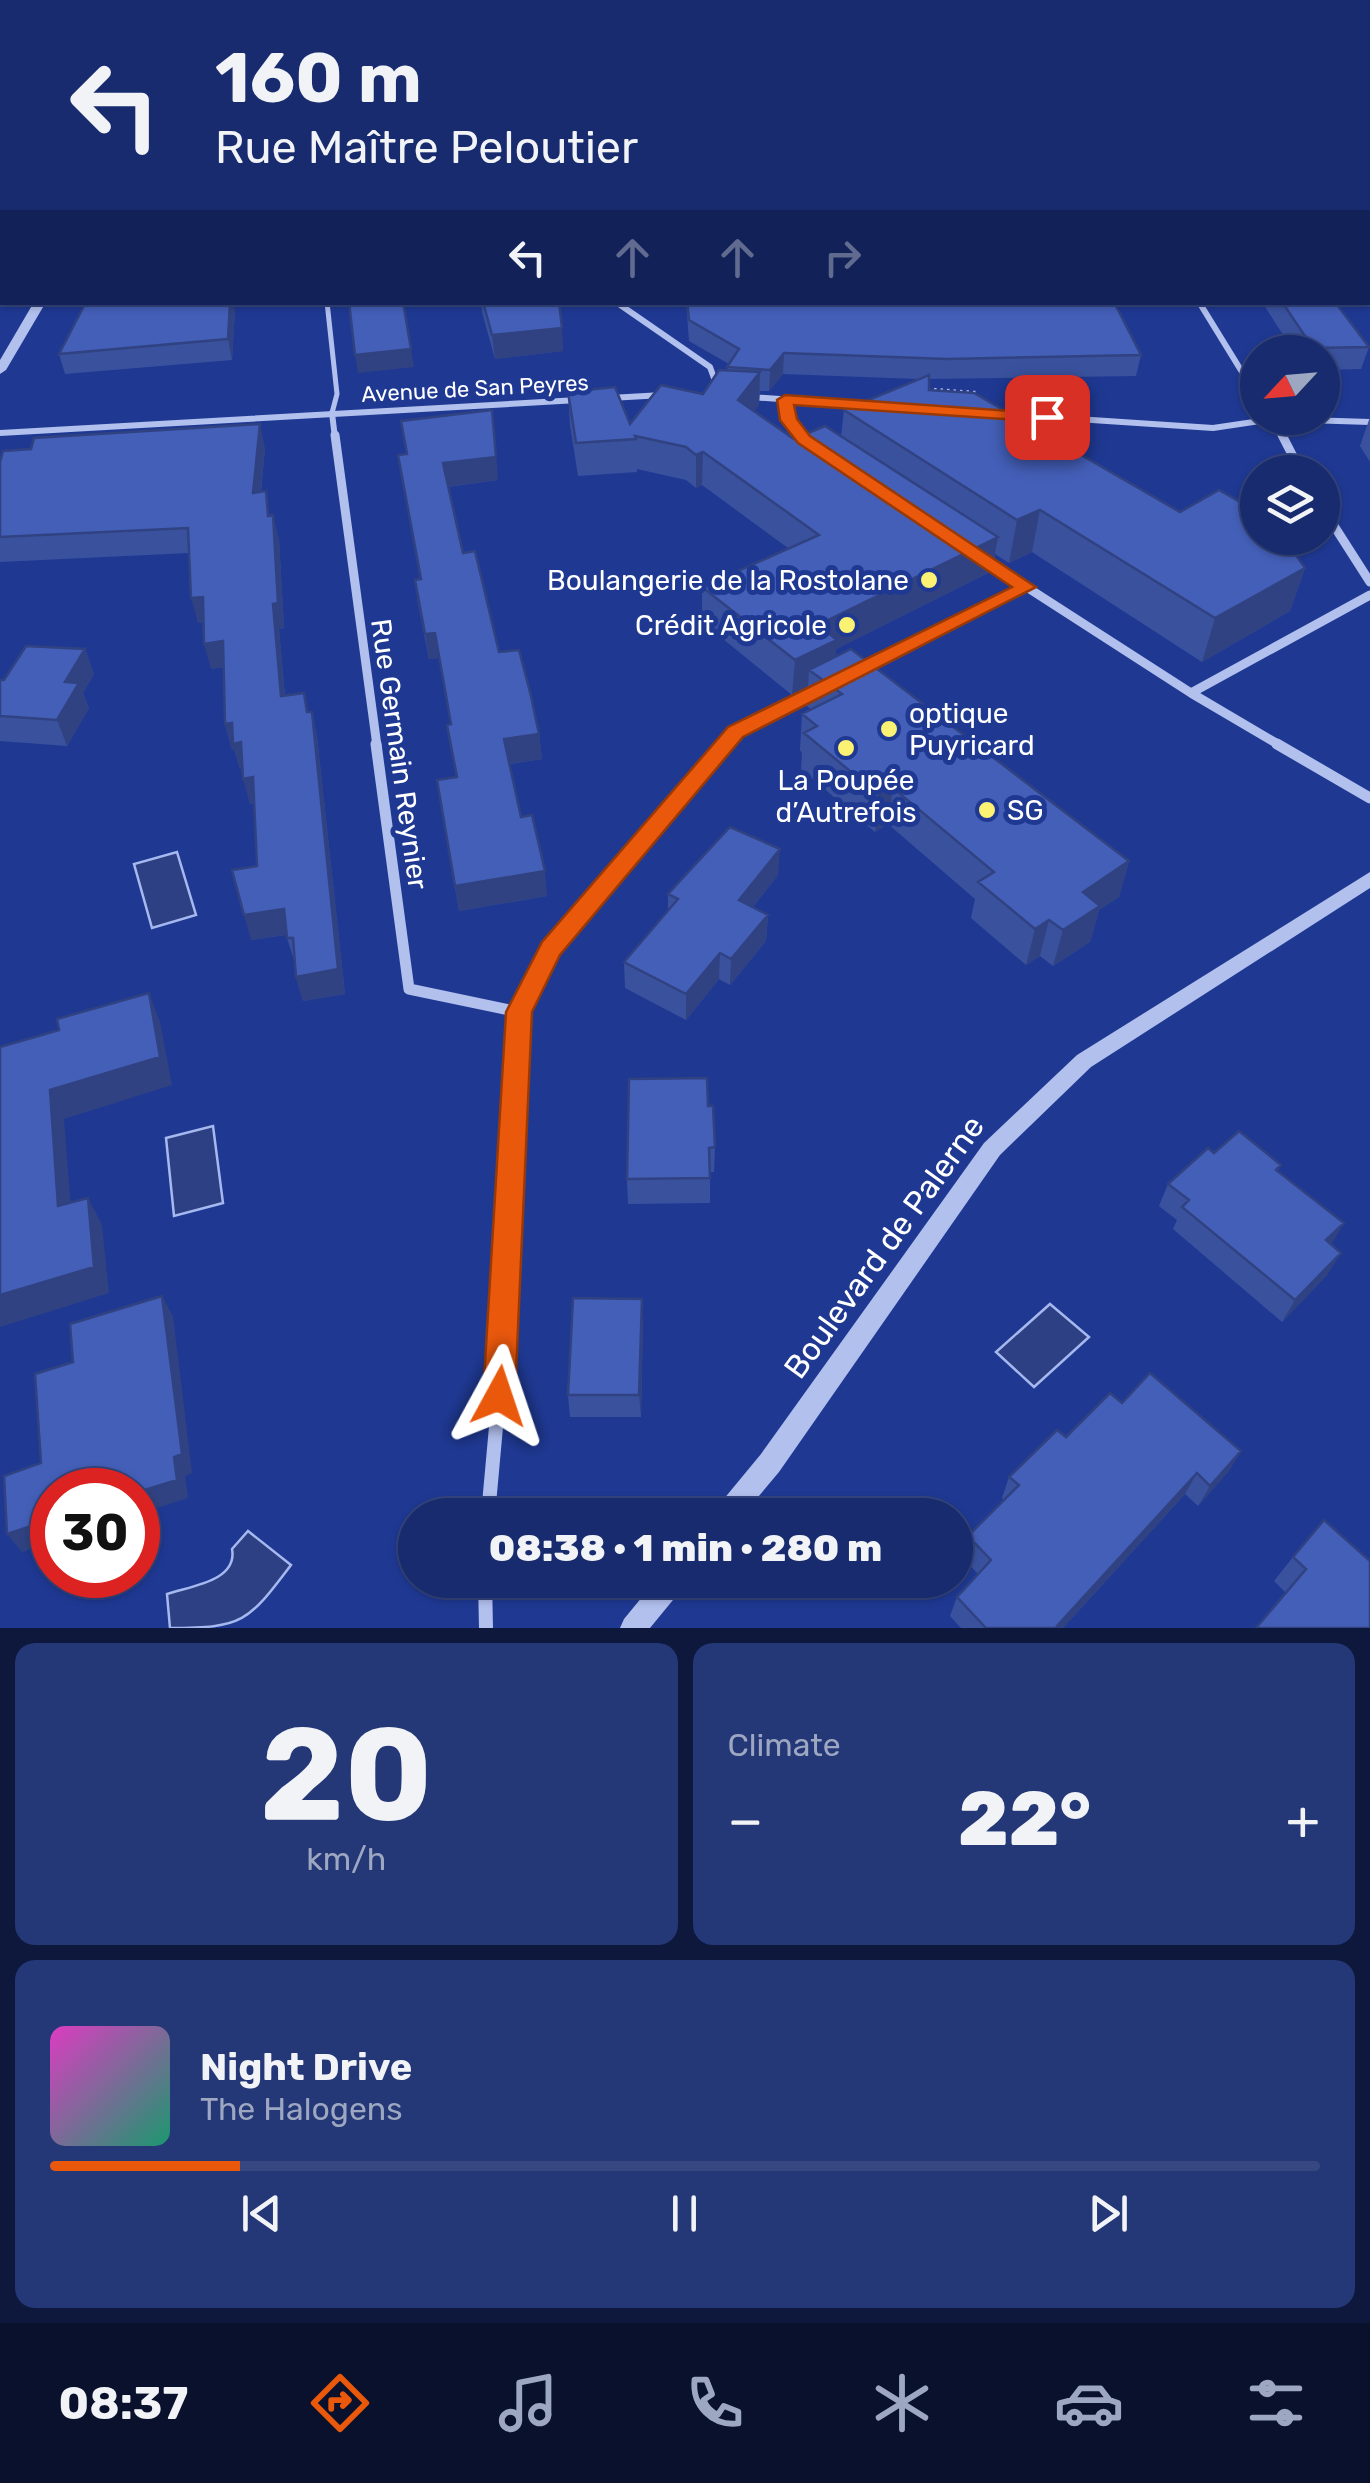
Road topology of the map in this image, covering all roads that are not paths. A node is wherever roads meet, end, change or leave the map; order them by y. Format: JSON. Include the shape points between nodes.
{"nodes":[{"id":1,"x":38,"y":305,"type":"edge"},
{"id":2,"x":327,"y":305,"type":"edge"},
{"id":3,"x":620,"y":305,"type":"edge"},
{"id":4,"x":1201,"y":305,"type":"edge"},
{"id":5,"x":1240,"y":369,"type":"edge"},
{"id":6,"x":0,"y":370,"type":"edge"},
{"id":7,"x":677,"y":394,"type":"edge"},
{"id":8,"x":704,"y":394,"type":"edge"},
{"id":9,"x":720,"y":395,"type":"junction"},
{"id":10,"x":600,"y":398,"type":"edge"},
{"id":11,"x":581,"y":400,"type":"edge"},
{"id":12,"x":785,"y":400,"type":"junction"},
{"id":13,"x":885,"y":406,"type":"edge"},
{"id":14,"x":332,"y":413,"type":"junction"},
{"id":15,"x":985,"y":413,"type":"edge"},
{"id":16,"x":1370,"y":414,"type":"edge"},
{"id":17,"x":1340,"y":421,"type":"edge"},
{"id":18,"x":1366,"y":422,"type":"edge"},
{"id":19,"x":1240,"y":424,"type":"edge"},
{"id":20,"x":0,"y":433,"type":"edge"},
{"id":21,"x":820,"y":450,"type":"edge"},
{"id":22,"x":1340,"y":535,"type":"edge"},
{"id":23,"x":978,"y":556,"type":"edge"},
{"id":24,"x":1370,"y":582,"type":"edge"},
{"id":25,"x":1026,"y":587,"type":"junction"},
{"id":26,"x":1370,"y":594,"type":"edge"},
{"id":27,"x":843,"y":678,"type":"edge"},
{"id":28,"x":825,"y":688,"type":"edge"},
{"id":29,"x":1191,"y":693,"type":"junction"},
{"id":30,"x":1370,"y":798,"type":"edge"},
{"id":31,"x":1370,"y":879,"type":"edge"},
{"id":32,"x":519,"y":1012,"type":"junction"},
{"id":33,"x":490,"y":1498,"type":"edge"},
{"id":34,"x":740,"y":1498,"type":"edge"},
{"id":35,"x":485,"y":1598,"type":"edge"},
{"id":36,"x":658,"y":1598,"type":"edge"},
{"id":37,"x":486,"y":1628,"type":"edge"},
{"id":38,"x":633,"y":1628,"type":"edge"}],
"edges":[{"from":1,"to":6,"type":"street"},
{"from":2,"to":14,"type":"lane","via":[[337,394]]},
{"from":3,"to":9,"type":"street","via":[[710,367]]},
{"from":4,"to":5,"type":"street"},
{"from":7,"to":10,"type":"street","name":"Avenue de San Peyres"},
{"from":8,"to":9,"type":"street"},
{"from":9,"to":12,"type":"street"},
{"from":11,"to":14,"type":"street","name":"Avenue de San Peyres"},
{"from":12,"to":13,"type":"street"},
{"from":12,"to":21,"type":"street","via":[[788,420]]},
{"from":14,"to":20,"type":"street","name":"Avenue de San Peyres"},
{"from":14,"to":32,"type":"street","name":"Rue Germain Reynier","via":[[409,990]]},
{"from":15,"to":19,"type":"street","via":[[1213,428]]},
{"from":16,"to":18,"type":"street"},
{"from":17,"to":18,"type":"street"},
{"from":22,"to":24,"type":"street"},
{"from":23,"to":25,"type":"street"},
{"from":25,"to":27,"type":"street"},
{"from":25,"to":29,"type":"street"},
{"from":26,"to":29,"type":"street"},
{"from":28,"to":32,"type":"street","via":[[736,732],[551,948]]},
{"from":29,"to":30,"type":"street"},
{"from":31,"to":34,"type":"street","name":"Boulevard de Palerne","via":[[1084,1060],[992,1149]]},
{"from":32,"to":33,"type":"street","via":[[506,1317]]},
{"from":35,"to":37,"type":"street"},
{"from":36,"to":38,"type":"street"}]}
